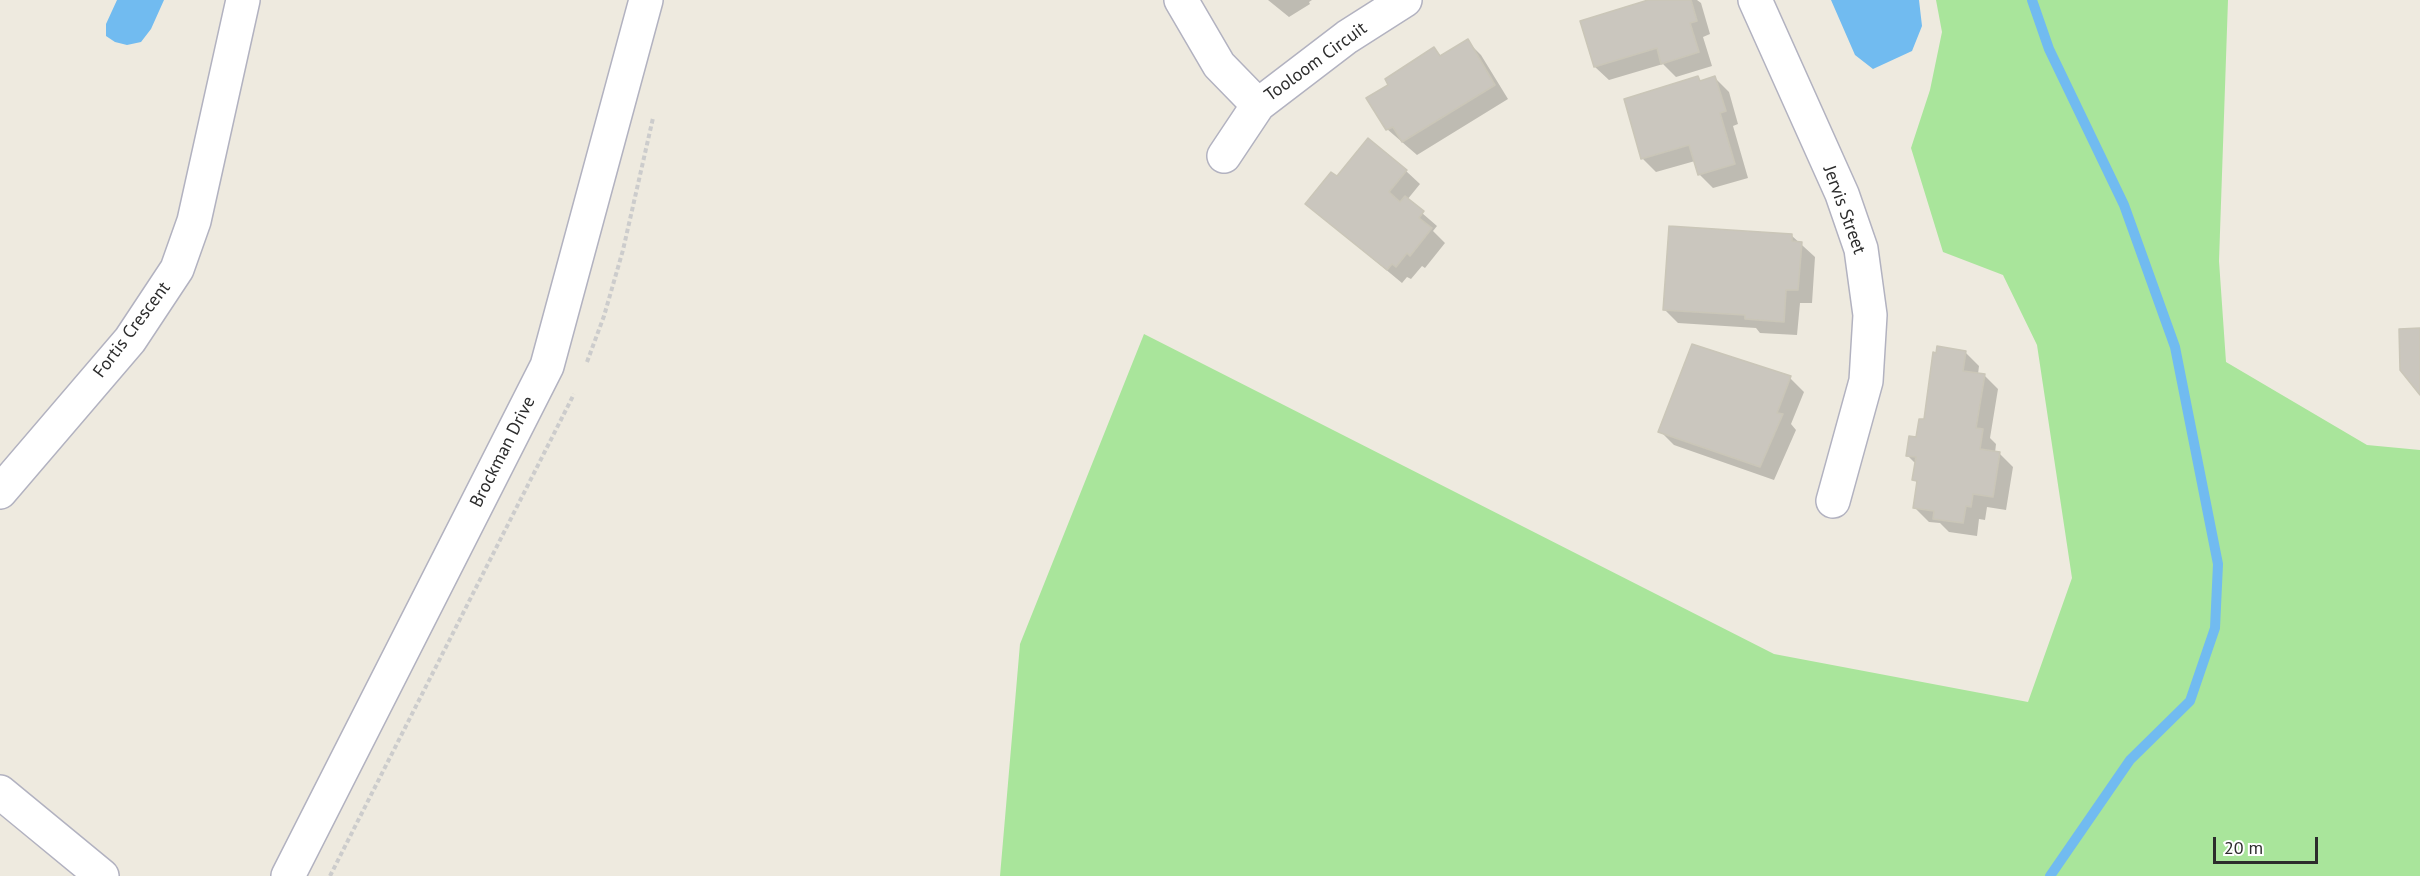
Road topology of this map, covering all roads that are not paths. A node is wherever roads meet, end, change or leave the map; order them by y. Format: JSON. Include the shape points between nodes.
{"nodes":[{"id":1,"x":243,"y":0,"type":"edge"},
{"id":2,"x":646,"y":0,"type":"edge"},
{"id":3,"x":1181,"y":0,"type":"edge"},
{"id":4,"x":1405,"y":0,"type":"edge"},
{"id":5,"x":1755,"y":0,"type":"edge"},
{"id":6,"x":1258,"y":105,"type":"junction"},
{"id":7,"x":1224,"y":156,"type":"dead end"},
{"id":8,"x":0,"y":492,"type":"edge"},
{"id":9,"x":1833,"y":501,"type":"dead end"},
{"id":10,"x":0,"y":792,"type":"edge"},
{"id":11,"x":102,"y":876,"type":"edge"},
{"id":12,"x":288,"y":876,"type":"edge"}],
"edges":[{"from":1,"to":8,"type":"street","name":"Fortis Crescent","via":[[194,221],[177,269],[130,340]]},
{"from":2,"to":12,"type":"street","name":"Brockman Drive","via":[[547,366]]},
{"from":3,"to":6,"type":"street","name":"Tooloom Circuit","via":[[1220,65]]},
{"from":4,"to":6,"type":"street","name":"Tooloom Circuit","via":[[1347,37]]},
{"from":5,"to":9,"type":"street","name":"Jervis Street","via":[[1842,194],[1861,249],[1870,315],[1866,381]]},
{"from":6,"to":7,"type":"street","name":"Tooloom Circuit"},
{"from":10,"to":11,"type":"street"}]}
